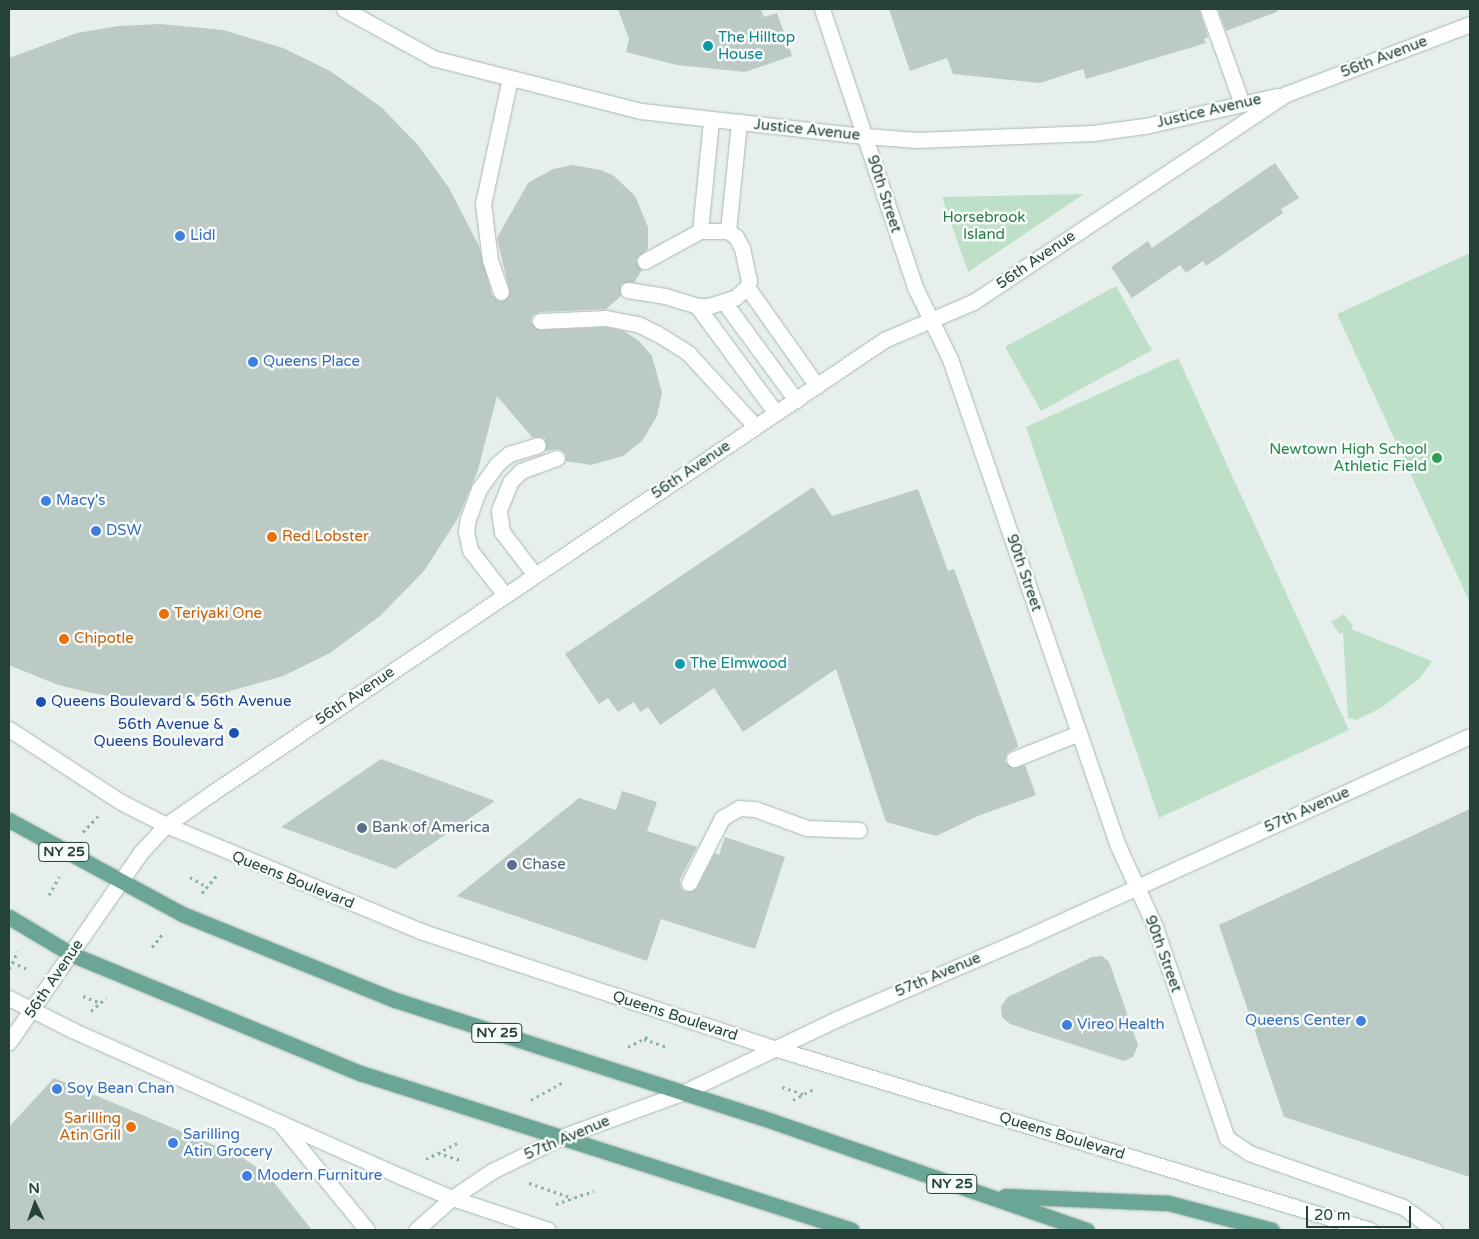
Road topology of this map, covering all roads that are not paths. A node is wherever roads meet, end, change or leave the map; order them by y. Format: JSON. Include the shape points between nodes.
{"nodes":[{"id":1,"x":344,"y":9,"type":"edge"},
{"id":2,"x":822,"y":9,"type":"edge"},
{"id":3,"x":1208,"y":9,"type":"edge"},
{"id":4,"x":1470,"y":24,"type":"edge"},
{"id":5,"x":510,"y":78,"type":"junction"},
{"id":6,"x":1286,"y":94,"type":"junction"},
{"id":7,"x":1242,"y":104,"type":"junction"},
{"id":8,"x":711,"y":120,"type":"junction"},
{"id":9,"x":739,"y":122,"type":"junction"},
{"id":10,"x":865,"y":136,"type":"junction"},
{"id":11,"x":700,"y":231,"type":"junction"},
{"id":12,"x":728,"y":232,"type":"junction"},
{"id":13,"x":645,"y":261,"type":"dead end"},
{"id":14,"x":747,"y":287,"type":"junction"},
{"id":15,"x":628,"y":290,"type":"dead end"},
{"id":16,"x":501,"y":292,"type":"dead end"},
{"id":17,"x":724,"y":302,"type":"junction"},
{"id":18,"x":697,"y":306,"type":"junction"},
{"id":19,"x":931,"y":320,"type":"junction"},
{"id":20,"x":540,"y":321,"type":"dead end"},
{"id":21,"x":817,"y":386,"type":"junction"},
{"id":22,"x":796,"y":400,"type":"junction"},
{"id":23,"x":776,"y":413,"type":"junction"},
{"id":24,"x":756,"y":427,"type":"junction"},
{"id":25,"x":538,"y":445,"type":"dead end"},
{"id":26,"x":557,"y":458,"type":"dead end"},
{"id":27,"x":535,"y":575,"type":"junction"},
{"id":28,"x":505,"y":595,"type":"junction"},
{"id":29,"x":9,"y":729,"type":"edge"},
{"id":30,"x":1079,"y":733,"type":"junction"},
{"id":31,"x":1470,"y":736,"type":"edge"},
{"id":32,"x":1014,"y":759,"type":"dead end"},
{"id":33,"x":9,"y":820,"type":"edge"},
{"id":34,"x":166,"y":825,"type":"junction"},
{"id":35,"x":859,"y":830,"type":"dead end"},
{"id":36,"x":120,"y":882,"type":"junction"},
{"id":37,"x":689,"y":882,"type":"dead end"},
{"id":38,"x":1137,"y":888,"type":"junction"},
{"id":39,"x":9,"y":917,"type":"edge"},
{"id":40,"x":72,"y":954,"type":"junction"},
{"id":41,"x":9,"y":998,"type":"edge"},
{"id":42,"x":33,"y":1011,"type":"junction"},
{"id":43,"x":9,"y":1042,"type":"edge"},
{"id":44,"x":774,"y":1048,"type":"junction"},
{"id":45,"x":684,"y":1092,"type":"junction"},
{"id":46,"x":278,"y":1121,"type":"junction"},
{"id":47,"x":564,"y":1136,"type":"junction"},
{"id":48,"x":989,"y":1195,"type":"junction"},
{"id":49,"x":452,"y":1198,"type":"junction"},
{"id":50,"x":771,"y":1206,"type":"junction"},
{"id":51,"x":367,"y":1230,"type":"edge"},
{"id":52,"x":416,"y":1230,"type":"edge"},
{"id":53,"x":548,"y":1230,"type":"edge"},
{"id":54,"x":822,"y":1230,"type":"edge"},
{"id":55,"x":852,"y":1230,"type":"edge"},
{"id":56,"x":1087,"y":1230,"type":"edge"},
{"id":57,"x":1272,"y":1230,"type":"edge"},
{"id":58,"x":1370,"y":1230,"type":"edge"},
{"id":59,"x":1435,"y":1230,"type":"edge"}],
"edges":[{"from":1,"to":5,"type":"street","name":"Justice Avenue","via":[[432,58]]},
{"from":2,"to":10,"type":"street","name":"90th Street"},
{"from":3,"to":7,"type":"street"},
{"from":4,"to":6,"type":"street","name":"56th Avenue"},
{"from":5,"to":8,"type":"street","name":"Justice Avenue","via":[[642,111]]},
{"from":5,"to":16,"type":"street","via":[[483,204],[490,260]]},
{"from":6,"to":7,"type":"street","name":"Justice Avenue"},
{"from":6,"to":19,"type":"street","name":"56th Avenue","via":[[972,302]]},
{"from":7,"to":10,"type":"street","name":"Justice Avenue","via":[[1145,126],[1093,133],[917,140]]},
{"from":8,"to":9,"type":"street","name":"Justice Avenue"},
{"from":8,"to":11,"type":"street"},
{"from":9,"to":10,"type":"street","name":"Justice Avenue"},
{"from":9,"to":12,"type":"street"},
{"from":10,"to":19,"type":"street","name":"90th Street","via":[[915,287]]},
{"from":11,"to":12,"type":"street"},
{"from":11,"to":13,"type":"street"},
{"from":12,"to":14,"type":"street","via":[[736,237],[742,248],[748,270]]},
{"from":14,"to":17,"type":"street"},
{"from":14,"to":21,"type":"street"},
{"from":15,"to":18,"type":"street","via":[[665,296]]},
{"from":17,"to":18,"type":"street"},
{"from":17,"to":22,"type":"street"},
{"from":18,"to":23,"type":"street"},
{"from":19,"to":21,"type":"street","name":"56th Avenue","via":[[884,340]]},
{"from":19,"to":30,"type":"street","name":"90th Street","via":[[950,359]]},
{"from":20,"to":24,"type":"street","via":[[606,318],[638,324],[688,353]]},
{"from":21,"to":22,"type":"street","name":"56th Avenue"},
{"from":22,"to":23,"type":"street","name":"56th Avenue"},
{"from":23,"to":24,"type":"street","name":"56th Avenue"},
{"from":24,"to":27,"type":"street","name":"56th Avenue"},
{"from":25,"to":28,"type":"street","via":[[509,454],[497,464],[479,489],[468,518],[466,531],[470,550]]},
{"from":26,"to":27,"type":"street","via":[[521,471],[511,482],[500,510],[502,532]]},
{"from":27,"to":28,"type":"street","name":"56th Avenue"},
{"from":28,"to":34,"type":"street","name":"56th Avenue"},
{"from":29,"to":34,"type":"street","name":"Queens Boulevard","via":[[121,802]]},
{"from":30,"to":32,"type":"street"},
{"from":30,"to":38,"type":"street","name":"90th Street","via":[[1118,846]]},
{"from":31,"to":38,"type":"street","name":"57th Avenue"},
{"from":33,"to":36,"type":"main road","number":"NY 25"},
{"from":34,"to":36,"type":"street","name":"56th Avenue"},
{"from":34,"to":44,"type":"street","name":"Queens Boulevard","via":[[423,932]]},
{"from":35,"to":37,"type":"street","via":[[807,828],[755,809],[738,808],[722,818]]},
{"from":36,"to":40,"type":"street","name":"56th Avenue"},
{"from":36,"to":45,"type":"main road","number":"NY 25","via":[[182,914],[395,1000]]},
{"from":38,"to":44,"type":"street","name":"57th Avenue"},
{"from":38,"to":59,"type":"street","name":"90th Street","via":[[1155,927],[1227,1138],[1249,1153],[1403,1207]]},
{"from":39,"to":40,"type":"main road"},
{"from":40,"to":42,"type":"street","name":"56th Avenue"},
{"from":40,"to":47,"type":"main road","via":[[360,1073]]},
{"from":41,"to":42,"type":"street"},
{"from":42,"to":43,"type":"street","name":"56th Avenue"},
{"from":42,"to":46,"type":"street"},
{"from":44,"to":45,"type":"street","name":"57th Avenue"},
{"from":44,"to":58,"type":"street","name":"Queens Boulevard"},
{"from":45,"to":47,"type":"street","name":"57th Avenue"},
{"from":45,"to":48,"type":"main road","number":"NY 25"},
{"from":46,"to":49,"type":"street"},
{"from":46,"to":51,"type":"street"},
{"from":47,"to":49,"type":"street","name":"57th Avenue","via":[[492,1171]]},
{"from":47,"to":50,"type":"main road"},
{"from":48,"to":56,"type":"main road","number":"NY 25"},
{"from":48,"to":57,"type":"main road","via":[[1168,1203]]},
{"from":49,"to":52,"type":"street","name":"57th Avenue"},
{"from":49,"to":53,"type":"street"},
{"from":50,"to":54,"type":"main road"},
{"from":50,"to":55,"type":"main road"}]}
